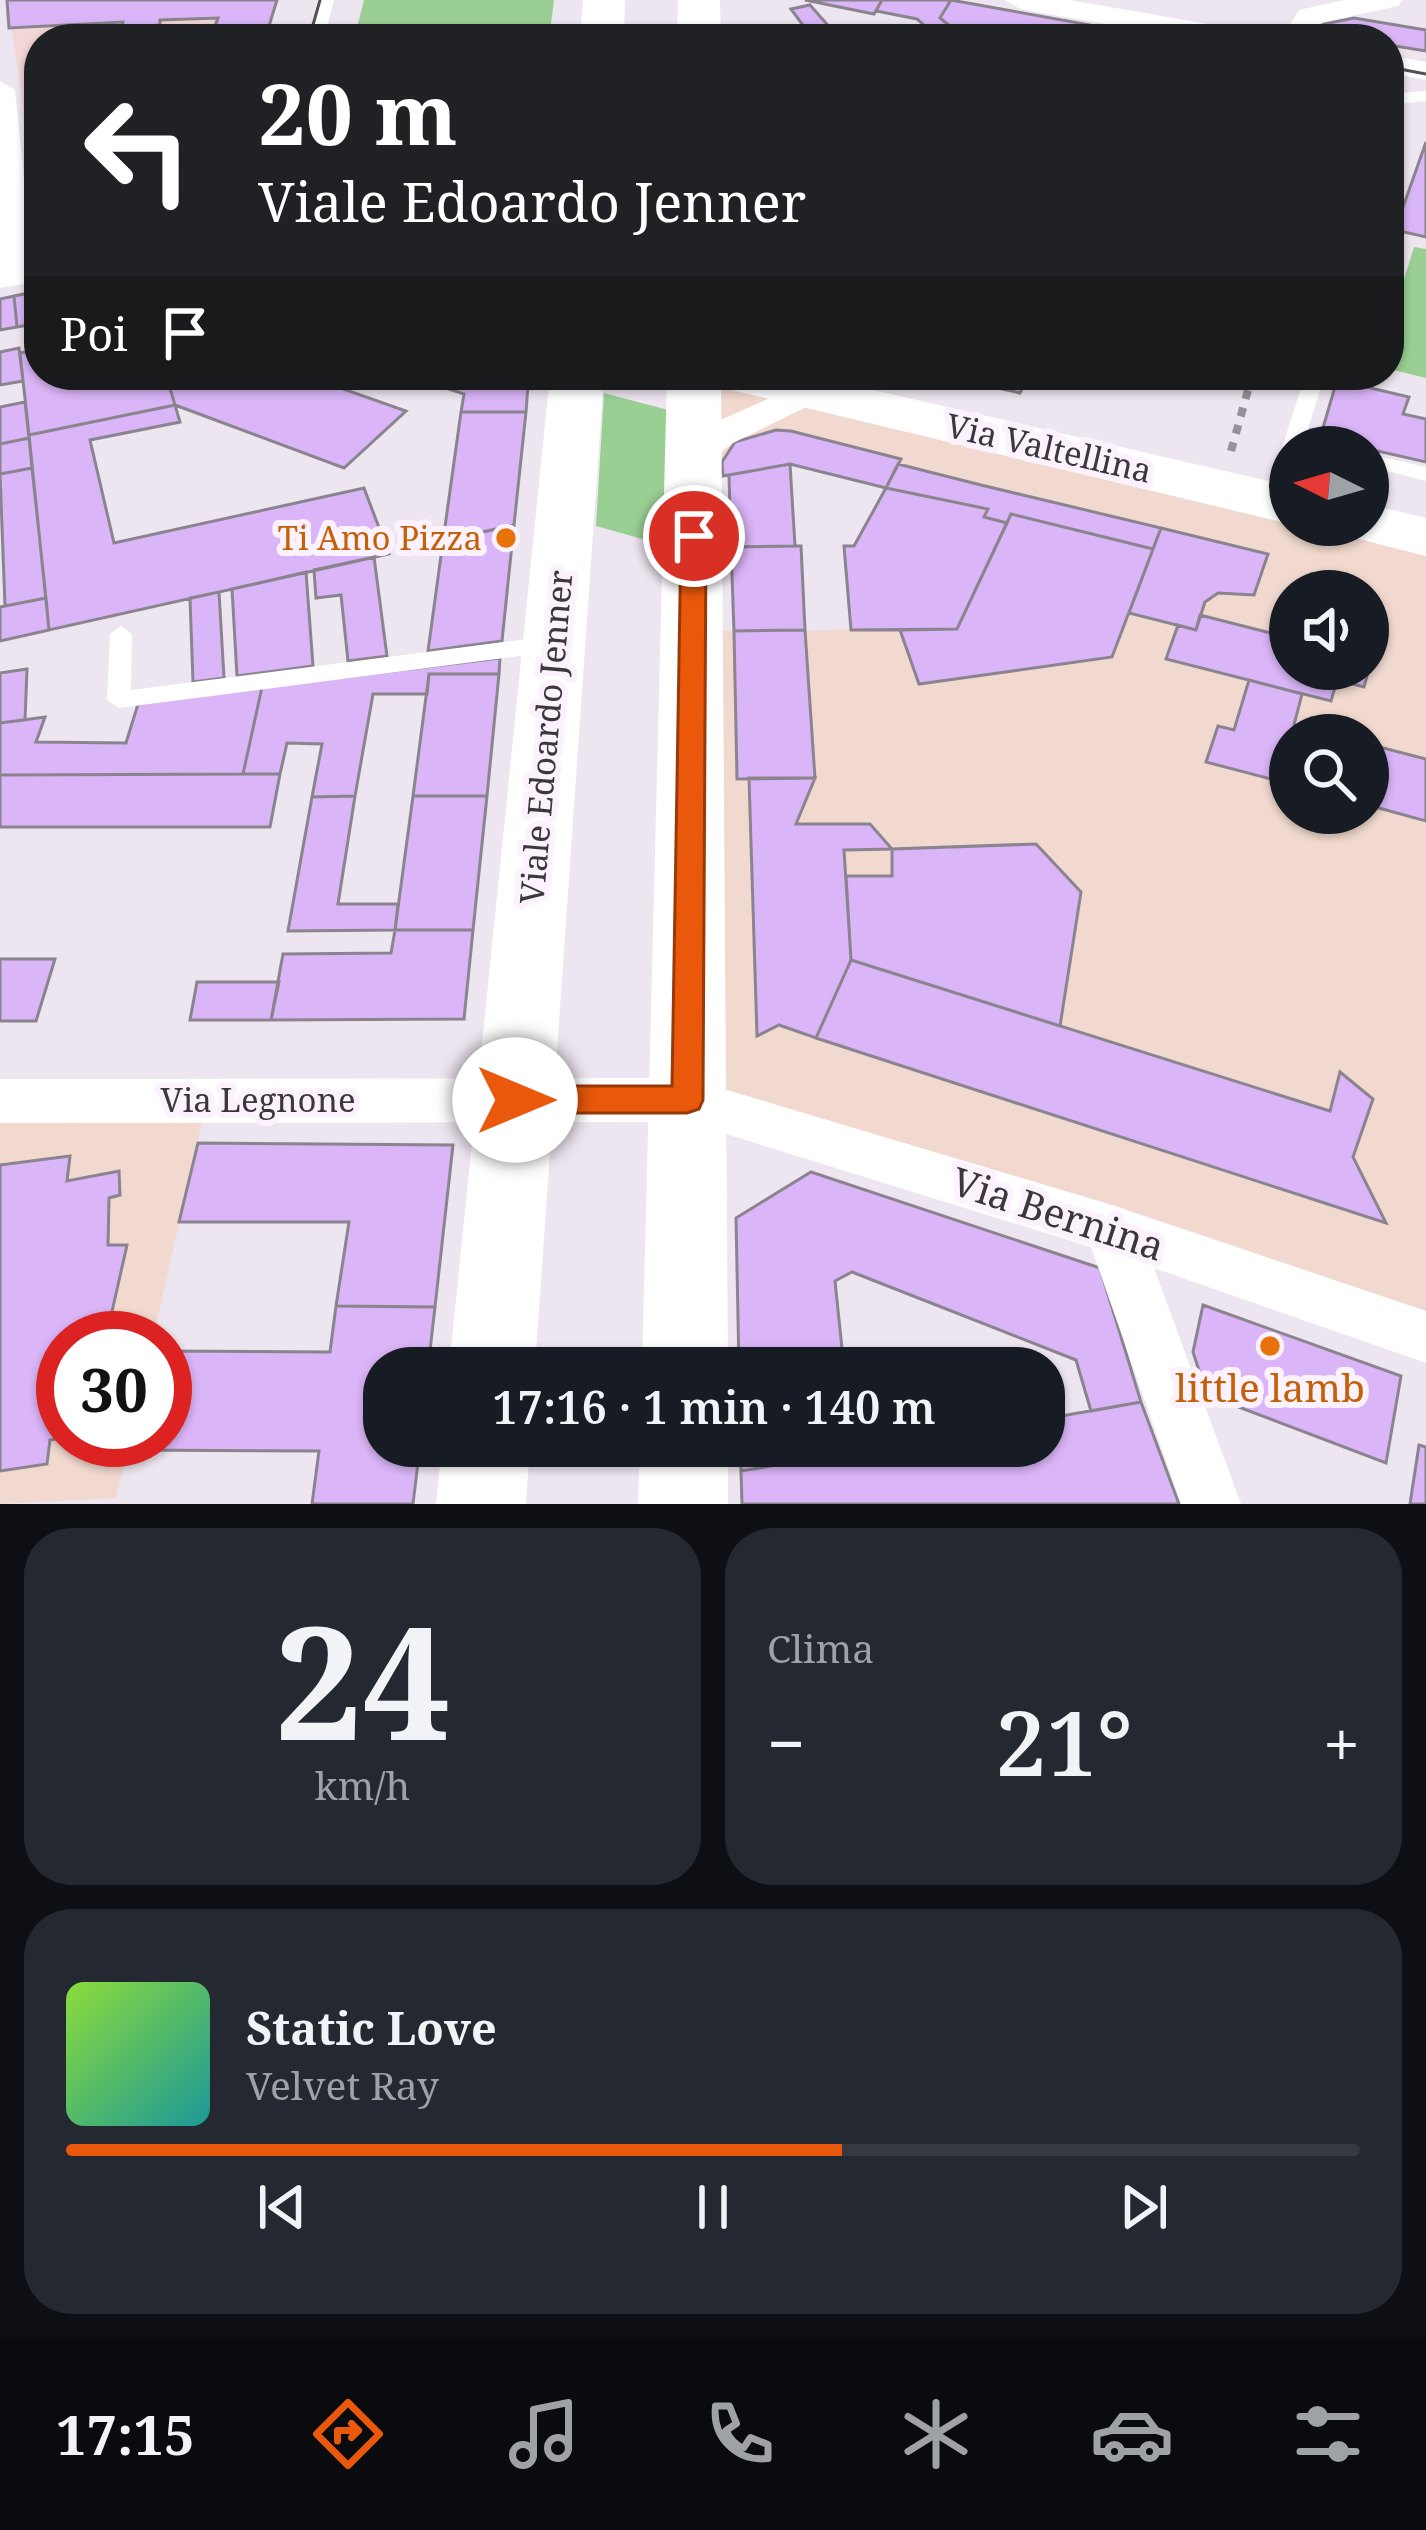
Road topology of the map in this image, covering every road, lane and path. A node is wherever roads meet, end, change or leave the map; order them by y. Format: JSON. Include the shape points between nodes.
{"nodes":[{"id":1,"x":1020,"y":0,"type":"edge"},
{"id":2,"x":1388,"y":0,"type":"edge"},
{"id":3,"x":1154,"y":24,"type":"edge"},
{"id":4,"x":1315,"y":24,"type":"edge"},
{"id":5,"x":0,"y":90,"type":"edge"},
{"id":6,"x":18,"y":269,"type":"edge"},
{"id":7,"x":593,"y":390,"type":"edge"},
{"id":8,"x":618,"y":390,"type":"edge"},
{"id":9,"x":694,"y":390,"type":"edge"},
{"id":10,"x":800,"y":390,"type":"edge"},
{"id":11,"x":1248,"y":390,"type":"edge"},
{"id":12,"x":1311,"y":390,"type":"edge"},
{"id":13,"x":808,"y":392,"type":"junction"},
{"id":14,"x":630,"y":394,"type":"dead end"},
{"id":15,"x":1301,"y":426,"type":"edge"},
{"id":16,"x":1231,"y":451,"type":"dead end"},
{"id":17,"x":695,"y":453,"type":"junction"},
{"id":18,"x":1389,"y":465,"type":"edge"},
{"id":19,"x":1426,"y":473,"type":"edge"},
{"id":20,"x":1269,"y":474,"type":"edge"},
{"id":21,"x":1389,"y":529,"type":"edge"},
{"id":22,"x":1426,"y":537,"type":"edge"},
{"id":23,"x":121,"y":634,"type":"dead end"},
{"id":24,"x":554,"y":644,"type":"junction"},
{"id":25,"x":515,"y":1100,"type":"junction"},
{"id":26,"x":687,"y":1100,"type":"junction"},
{"id":27,"x":0,"y":1101,"type":"edge"},
{"id":28,"x":1112,"y":1229,"type":"junction"},
{"id":29,"x":1426,"y":1337,"type":"edge"},
{"id":30,"x":494,"y":1347,"type":"edge"},
{"id":31,"x":685,"y":1347,"type":"edge"},
{"id":32,"x":484,"y":1467,"type":"edge"},
{"id":33,"x":684,"y":1467,"type":"edge"},
{"id":34,"x":481,"y":1504,"type":"edge"},
{"id":35,"x":683,"y":1504,"type":"edge"},
{"id":36,"x":1211,"y":1504,"type":"edge"}],
"edges":[{"from":1,"to":3,"type":"street"},
{"from":2,"to":4,"type":"street"},
{"from":5,"to":6,"type":"street"},
{"from":7,"to":24,"type":"main road","name":"Viale Edoardo Jenner"},
{"from":8,"to":14,"type":"path"},
{"from":9,"to":17,"type":"main road"},
{"from":10,"to":13,"type":"main road","name":"Via Valtellina"},
{"from":11,"to":16,"type":"path"},
{"from":12,"to":15,"type":"lane"},
{"from":13,"to":17,"type":"street"},
{"from":13,"to":20,"type":"main road","name":"Via Valtellina"},
{"from":17,"to":26,"type":"main road"},
{"from":18,"to":19,"type":"lane"},
{"from":21,"to":22,"type":"main road"},
{"from":23,"to":24,"type":"lane","via":[[119,700]]},
{"from":24,"to":25,"type":"main road","name":"Viale Edoardo Jenner"},
{"from":25,"to":26,"type":"street"},
{"from":25,"to":27,"type":"street","name":"Via Legnone"},
{"from":25,"to":30,"type":"main road","name":"Viale Edoardo Jenner"},
{"from":26,"to":28,"type":"street","name":"Via Bernina"},
{"from":26,"to":31,"type":"main road"},
{"from":28,"to":29,"type":"street","name":"Via Bernina"},
{"from":28,"to":36,"type":"street"},
{"from":32,"to":34,"type":"main road"},
{"from":33,"to":35,"type":"main road"}]}
